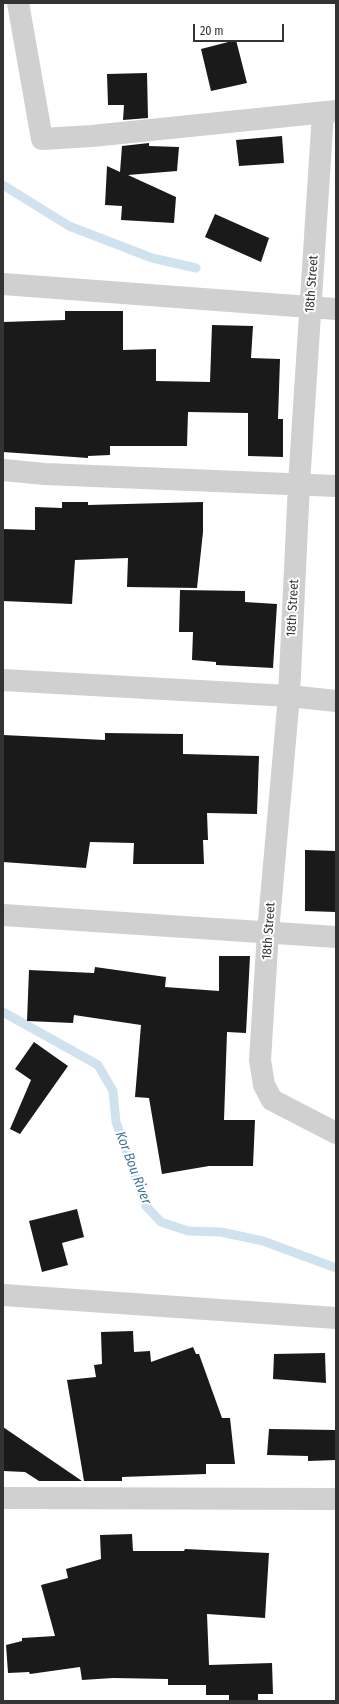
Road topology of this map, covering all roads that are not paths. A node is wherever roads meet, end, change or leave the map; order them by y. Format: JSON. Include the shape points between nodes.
{"nodes":[{"id":1,"x":18,"y":3,"type":"edge"},
{"id":2,"x":329,"y":112,"type":"edge"},
{"id":3,"x":3,"y":284,"type":"edge"},
{"id":4,"x":310,"y":307,"type":"junction"},
{"id":5,"x":336,"y":309,"type":"edge"},
{"id":6,"x":3,"y":470,"type":"edge"},
{"id":7,"x":299,"y":484,"type":"junction"},
{"id":8,"x":336,"y":486,"type":"edge"},
{"id":9,"x":3,"y":680,"type":"edge"},
{"id":10,"x":289,"y":696,"type":"junction"},
{"id":11,"x":336,"y":701,"type":"edge"},
{"id":12,"x":3,"y":915,"type":"edge"},
{"id":13,"x":268,"y":932,"type":"junction"},
{"id":14,"x":336,"y":937,"type":"edge"},
{"id":15,"x":336,"y":1133,"type":"edge"},
{"id":16,"x":3,"y":1290,"type":"edge"},
{"id":17,"x":3,"y":1295,"type":"edge"},
{"id":18,"x":336,"y":1318,"type":"edge"},
{"id":19,"x":3,"y":1498,"type":"edge"},
{"id":20,"x":336,"y":1499,"type":"edge"}],
"edges":[{"from":1,"to":2,"type":"street","via":[[42,139]]},
{"from":2,"to":4,"type":"street","name":"18th Street"},
{"from":3,"to":4,"type":"street"},
{"from":4,"to":5,"type":"street"},
{"from":4,"to":7,"type":"street","name":"18th Street"},
{"from":6,"to":7,"type":"street"},
{"from":7,"to":8,"type":"street"},
{"from":7,"to":10,"type":"street","name":"18th Street"},
{"from":9,"to":10,"type":"street"},
{"from":10,"to":11,"type":"street"},
{"from":10,"to":13,"type":"street","name":"18th Street"},
{"from":12,"to":13,"type":"street"},
{"from":13,"to":14,"type":"street"},
{"from":13,"to":15,"type":"street","name":"18th Street","via":[[260,1060],[264,1085],[272,1100]]},
{"from":16,"to":17,"type":"street"},
{"from":17,"to":18,"type":"street"},
{"from":19,"to":20,"type":"street"}]}
